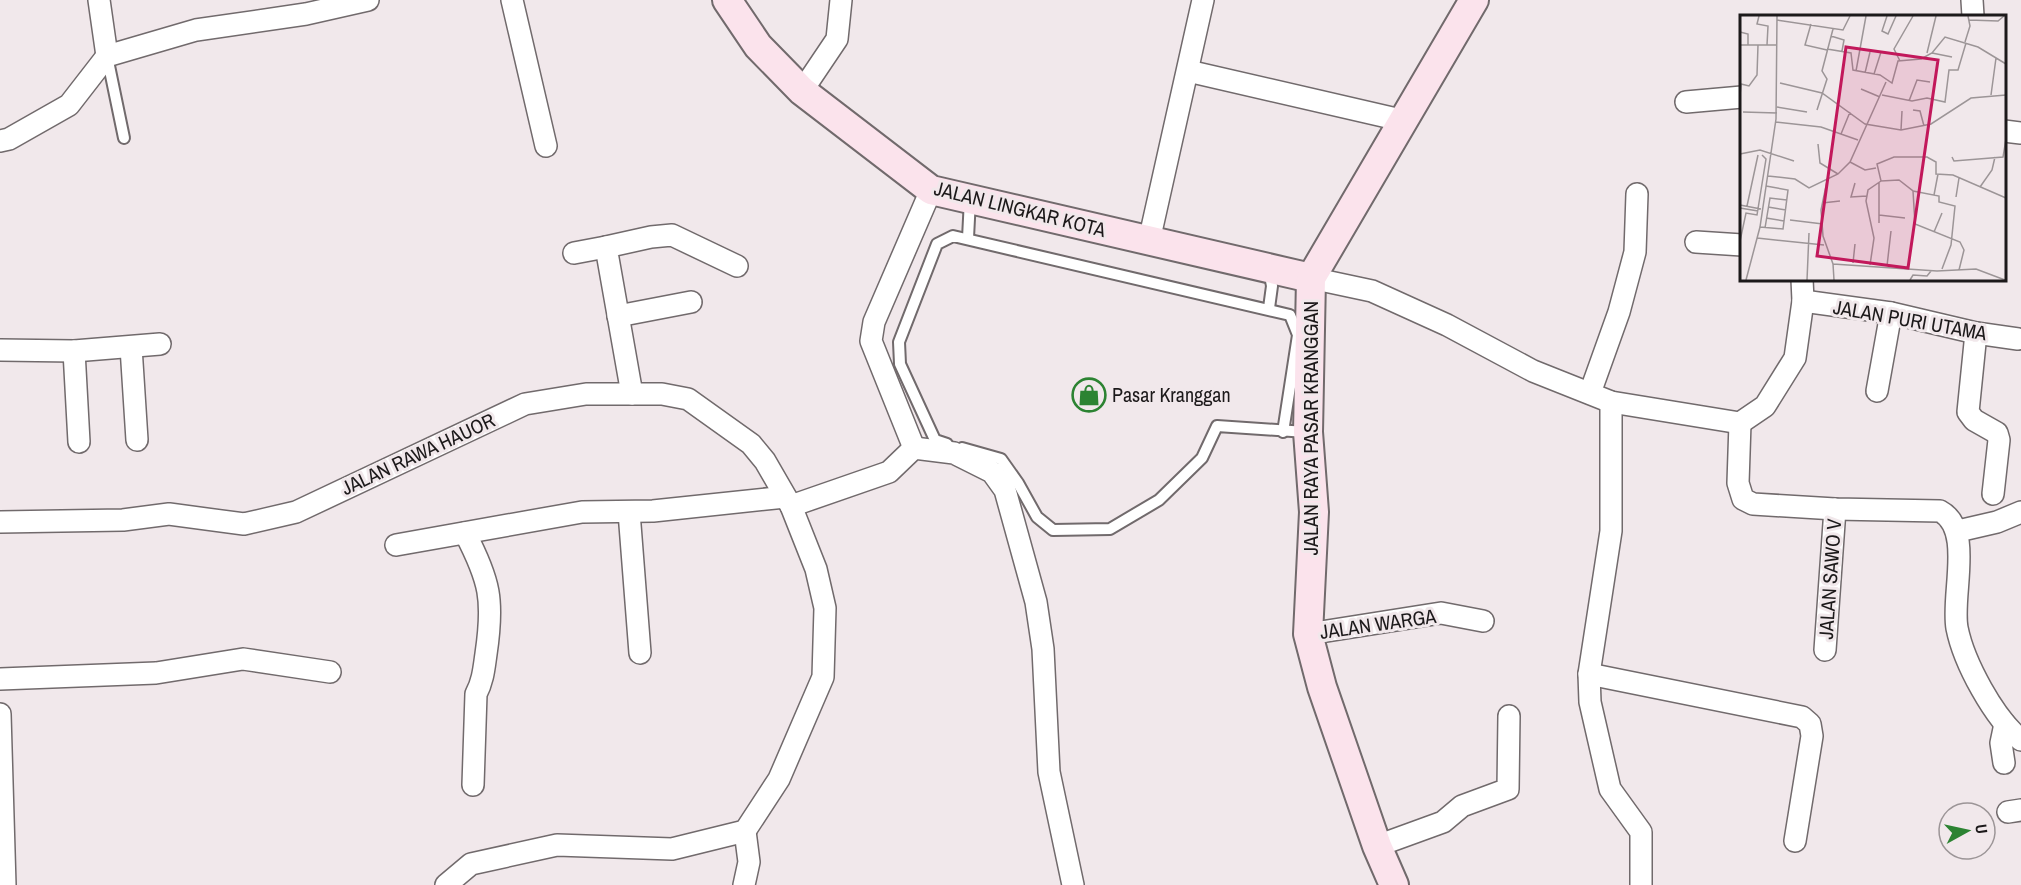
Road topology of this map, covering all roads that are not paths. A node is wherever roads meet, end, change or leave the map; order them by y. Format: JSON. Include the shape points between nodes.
{"nodes":[{"id":1,"x":99,"y":0,"type":"edge"},
{"id":2,"x":368,"y":0,"type":"edge"},
{"id":3,"x":512,"y":0,"type":"edge"},
{"id":4,"x":727,"y":0,"type":"edge"},
{"id":5,"x":841,"y":0,"type":"edge"},
{"id":6,"x":1203,"y":0,"type":"edge"},
{"id":7,"x":1474,"y":0,"type":"edge"},
{"id":8,"x":1972,"y":0,"type":"edge"},
{"id":9,"x":305,"y":7,"type":"edge"},
{"id":10,"x":1973,"y":15,"type":"edge"},
{"id":11,"x":107,"y":56,"type":"junction"},
{"id":12,"x":1188,"y":71,"type":"junction"},
{"id":13,"x":802,"y":91,"type":"junction"},
{"id":14,"x":1740,"y":97,"type":"edge"},
{"id":15,"x":1686,"y":102,"type":"dead end"},
{"id":16,"x":1405,"y":121,"type":"junction"},
{"id":17,"x":2006,"y":131,"type":"edge"},
{"id":18,"x":2021,"y":133,"type":"edge"},
{"id":19,"x":124,"y":138,"type":"dead end"},
{"id":20,"x":0,"y":141,"type":"edge"},
{"id":21,"x":546,"y":146,"type":"dead end"},
{"id":22,"x":931,"y":190,"type":"junction"},
{"id":23,"x":1637,"y":194,"type":"dead end"},
{"id":24,"x":970,"y":199,"type":"junction"},
{"id":25,"x":968,"y":238,"type":"junction"},
{"id":26,"x":1149,"y":241,"type":"junction"},
{"id":27,"x":1696,"y":242,"type":"dead end"},
{"id":28,"x":1740,"y":245,"type":"edge"},
{"id":29,"x":606,"y":247,"type":"junction"},
{"id":30,"x":574,"y":253,"type":"dead end"},
{"id":31,"x":737,"y":267,"type":"dead end"},
{"id":32,"x":1269,"y":269,"type":"junction"},
{"id":33,"x":1311,"y":278,"type":"junction"},
{"id":34,"x":1802,"y":280,"type":"edge"},
{"id":35,"x":1803,"y":301,"type":"junction"},
{"id":36,"x":691,"y":302,"type":"dead end"},
{"id":37,"x":1269,"y":308,"type":"junction"},
{"id":38,"x":1891,"y":313,"type":"junction"},
{"id":39,"x":618,"y":316,"type":"junction"},
{"id":40,"x":1976,"y":333,"type":"junction"},
{"id":41,"x":2018,"y":339,"type":"dead end"},
{"id":42,"x":160,"y":344,"type":"dead end"},
{"id":43,"x":131,"y":346,"type":"junction"},
{"id":44,"x":0,"y":350,"type":"edge"},
{"id":45,"x":74,"y":351,"type":"junction"},
{"id":46,"x":1877,"y":391,"type":"dead end"},
{"id":47,"x":1590,"y":393,"type":"junction"},
{"id":48,"x":632,"y":394,"type":"junction"},
{"id":49,"x":1611,"y":402,"type":"junction"},
{"id":50,"x":1740,"y":423,"type":"junction"},
{"id":51,"x":1295,"y":432,"type":"junction"},
{"id":52,"x":137,"y":440,"type":"dead end"},
{"id":53,"x":79,"y":442,"type":"dead end"},
{"id":54,"x":914,"y":448,"type":"junction"},
{"id":55,"x":1993,"y":494,"type":"dead end"},
{"id":56,"x":788,"y":501,"type":"junction"},
{"id":57,"x":1835,"y":509,"type":"junction"},
{"id":58,"x":629,"y":512,"type":"junction"},
{"id":59,"x":2021,"y":512,"type":"edge"},
{"id":60,"x":0,"y":522,"type":"edge"},
{"id":61,"x":1958,"y":531,"type":"junction"},
{"id":62,"x":465,"y":533,"type":"junction"},
{"id":63,"x":396,"y":545,"type":"dead end"},
{"id":64,"x":1483,"y":621,"type":"dead end"},
{"id":65,"x":1308,"y":634,"type":"junction"},
{"id":66,"x":1825,"y":650,"type":"dead end"},
{"id":67,"x":640,"y":653,"type":"dead end"},
{"id":68,"x":330,"y":672,"type":"dead end"},
{"id":69,"x":1589,"y":674,"type":"junction"},
{"id":70,"x":0,"y":679,"type":"edge"},
{"id":71,"x":1509,"y":716,"type":"dead end"},
{"id":72,"x":0,"y":722,"type":"edge"},
{"id":73,"x":2005,"y":724,"type":"junction"},
{"id":74,"x":2021,"y":740,"type":"edge"},
{"id":75,"x":2004,"y":763,"type":"dead end"},
{"id":76,"x":473,"y":785,"type":"dead end"},
{"id":77,"x":745,"y":831,"type":"junction"},
{"id":78,"x":1795,"y":841,"type":"dead end"},
{"id":79,"x":1377,"y":846,"type":"junction"},
{"id":80,"x":4,"y":885,"type":"edge"},
{"id":81,"x":446,"y":885,"type":"edge"},
{"id":82,"x":744,"y":885,"type":"edge"},
{"id":83,"x":1073,"y":885,"type":"edge"},
{"id":84,"x":1394,"y":885,"type":"edge"},
{"id":85,"x":1641,"y":885,"type":"edge"}],
"edges":[{"from":1,"to":11,"type":"street"},
{"from":2,"to":9,"type":"street"},
{"from":3,"to":21,"type":"street"},
{"from":4,"to":13,"type":"main road","name":"JALAN LINGKAR KOTA","via":[[758,46]]},
{"from":5,"to":13,"type":"street","via":[[837,39]]},
{"from":6,"to":12,"type":"street"},
{"from":7,"to":16,"type":"main road","name":"JALAN RAYA PASAR KRANGGAN"},
{"from":8,"to":10,"type":"street"},
{"from":9,"to":11,"type":"street","via":[[196,30]]},
{"from":11,"to":19,"type":"lane"},
{"from":11,"to":20,"type":"street","via":[[69,105]]},
{"from":12,"to":16,"type":"street"},
{"from":12,"to":26,"type":"street"},
{"from":13,"to":22,"type":"main road","name":"JALAN LINGKAR KOTA"},
{"from":14,"to":15,"type":"street"},
{"from":16,"to":33,"type":"main road","name":"JALAN RAYA PASAR KRANGGAN"},
{"from":17,"to":18,"type":"street"},
{"from":22,"to":24,"type":"main road","name":"JALAN LINGKAR KOTA"},
{"from":22,"to":54,"type":"street","via":[[874,322],[871,340]]},
{"from":23,"to":47,"type":"street","via":[[1635,252]]},
{"from":24,"to":25,"type":"lane"},
{"from":24,"to":26,"type":"main road","name":"JALAN LINGKAR KOTA"},
{"from":25,"to":37,"type":"lane"},
{"from":25,"to":51,"type":"lane","via":[[953,236],[938,244],[899,342],[900,364],[935,440],[1000,459],[1037,517],[1053,530],[1110,529],[1159,500],[1202,458],[1217,426]]},
{"from":26,"to":32,"type":"main road","name":"JALAN LINGKAR KOTA"},
{"from":27,"to":28,"type":"street"},
{"from":29,"to":30,"type":"street"},
{"from":29,"to":31,"type":"street","via":[[672,235]]},
{"from":29,"to":39,"type":"street"},
{"from":32,"to":33,"type":"main road","name":"JALAN LINGKAR KOTA"},
{"from":32,"to":37,"type":"lane"},
{"from":33,"to":47,"type":"street","via":[[1372,291],[1533,371]]},
{"from":33,"to":51,"type":"main road","name":"JALAN RAYA PASAR KRANGGAN"},
{"from":34,"to":35,"type":"street"},
{"from":35,"to":38,"type":"street","name":"JALAN PURI UTAMA"},
{"from":35,"to":50,"type":"street","via":[[1795,358],[1765,406]]},
{"from":36,"to":39,"type":"street"},
{"from":37,"to":51,"type":"lane","via":[[1290,315],[1298,335]]},
{"from":38,"to":40,"type":"street","name":"JALAN PURI UTAMA"},
{"from":38,"to":46,"type":"street"},
{"from":39,"to":48,"type":"street"},
{"from":40,"to":41,"type":"street","name":"JALAN PURI UTAMA"},
{"from":40,"to":55,"type":"street","via":[[1968,411],[1974,420],[1997,433]]},
{"from":42,"to":43,"type":"street"},
{"from":43,"to":45,"type":"street"},
{"from":43,"to":52,"type":"street"},
{"from":44,"to":45,"type":"street"},
{"from":45,"to":53,"type":"street"},
{"from":47,"to":49,"type":"street"},
{"from":48,"to":56,"type":"street","name":"JALAN RAWA HAUOR","via":[[688,399],[751,444]]},
{"from":48,"to":60,"type":"street","name":"JALAN RAWA HAUOR","via":[[586,394],[525,404],[296,512],[244,525],[169,514],[123,520]]},
{"from":49,"to":50,"type":"street"},
{"from":49,"to":69,"type":"street","via":[[1611,531]]},
{"from":50,"to":57,"type":"street","via":[[1738,483],[1743,499],[1753,504]]},
{"from":51,"to":65,"type":"main road","name":"JALAN RAYA PASAR KRANGGAN","via":[[1314,512]]},
{"from":54,"to":56,"type":"street","via":[[889,472]]},
{"from":54,"to":83,"type":"street","via":[[954,453],[992,472],[1005,490],[1036,602],[1043,649],[1049,772]]},
{"from":56,"to":58,"type":"street"},
{"from":56,"to":77,"type":"street","name":"JALAN RAWA HAUOR","via":[[816,569],[825,608],[823,677],[779,779]]},
{"from":57,"to":61,"type":"street","via":[[1940,511],[1951,517]]},
{"from":57,"to":66,"type":"street","name":"JALAN SAWO V"},
{"from":58,"to":62,"type":"street","via":[[582,512]]},
{"from":58,"to":67,"type":"street"},
{"from":59,"to":61,"type":"street"},
{"from":61,"to":73,"type":"street","via":[[1957,627],[1971,669]]},
{"from":62,"to":63,"type":"street"},
{"from":62,"to":76,"type":"street","via":[[483,571],[491,603],[483,682],[476,694]]},
{"from":64,"to":65,"type":"street","name":"JALAN WARGA","via":[[1441,613]]},
{"from":65,"to":79,"type":"main road","name":"JALAN RAYA PASAR KRANGGAN","via":[[1322,687]]},
{"from":68,"to":70,"type":"street","via":[[243,659],[156,673]]},
{"from":69,"to":78,"type":"street","via":[[1802,717],[1812,736]]},
{"from":69,"to":85,"type":"street","via":[[1590,702],[1610,789],[1641,832]]},
{"from":71,"to":79,"type":"street","via":[[1508,789],[1462,806],[1443,822]]},
{"from":72,"to":80,"type":"street"},
{"from":73,"to":74,"type":"street"},
{"from":73,"to":75,"type":"street","via":[[2001,743]]},
{"from":77,"to":81,"type":"street","via":[[672,849],[557,845],[471,864]]},
{"from":77,"to":82,"type":"street","via":[[749,862]]},
{"from":79,"to":84,"type":"main road","name":"JALAN RAYA PASAR KRANGGAN"}]}
